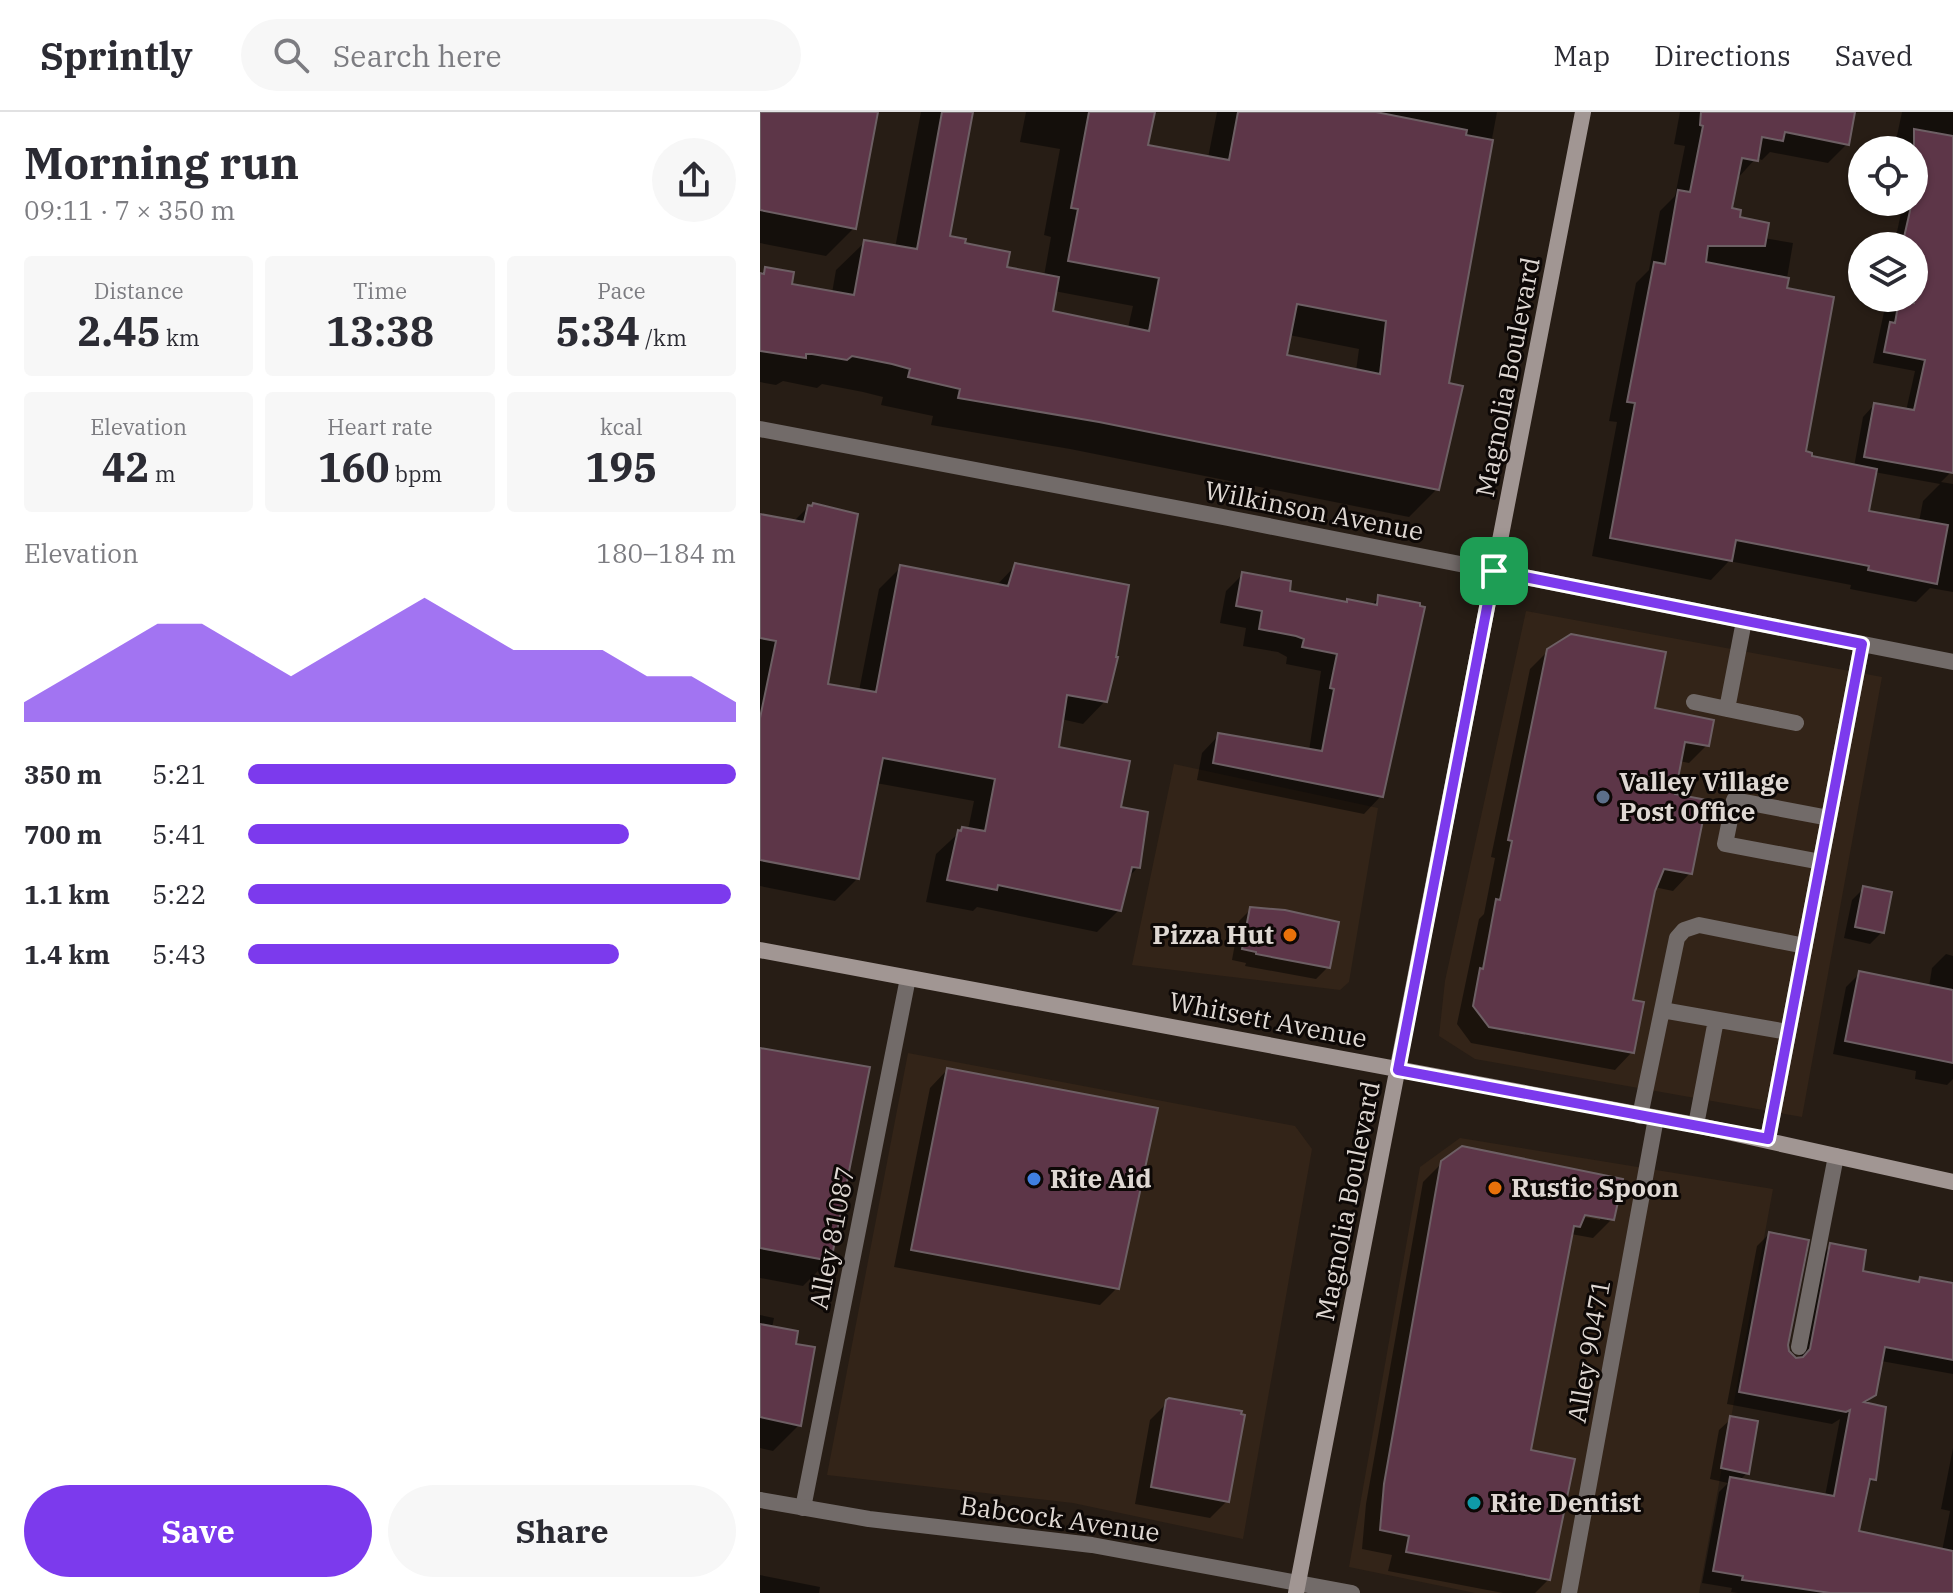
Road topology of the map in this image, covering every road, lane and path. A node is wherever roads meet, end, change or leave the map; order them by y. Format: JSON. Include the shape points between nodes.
{"nodes":[{"id":1,"x":1583,"y":112,"type":"edge"},
{"id":2,"x":760,"y":429,"type":"edge"},
{"id":3,"x":1494,"y":571,"type":"junction"},
{"id":4,"x":1744,"y":621,"type":"junction"},
{"id":5,"x":1862,"y":644,"type":"junction"},
{"id":6,"x":1953,"y":662,"type":"edge"},
{"id":7,"x":1694,"y":702,"type":"dead end"},
{"id":8,"x":1727,"y":709,"type":"junction"},
{"id":9,"x":1796,"y":723,"type":"dead end"},
{"id":10,"x":1829,"y":818,"type":"junction"},
{"id":11,"x":1821,"y":862,"type":"junction"},
{"id":12,"x":1805,"y":946,"type":"junction"},
{"id":13,"x":760,"y":950,"type":"edge"},
{"id":14,"x":908,"y":978,"type":"junction"},
{"id":15,"x":1662,"y":1010,"type":"junction"},
{"id":16,"x":1716,"y":1020,"type":"junction"},
{"id":17,"x":1788,"y":1032,"type":"junction"},
{"id":18,"x":1398,"y":1070,"type":"junction"},
{"id":19,"x":1648,"y":1117,"type":"junction"},
{"id":20,"x":1696,"y":1125,"type":"junction"},
{"id":21,"x":1768,"y":1139,"type":"junction"},
{"id":22,"x":1836,"y":1156,"type":"junction"},
{"id":23,"x":1953,"y":1182,"type":"edge"},
{"id":24,"x":1799,"y":1347,"type":"dead end"},
{"id":25,"x":760,"y":1500,"type":"edge"},
{"id":26,"x":803,"y":1508,"type":"junction"},
{"id":27,"x":1297,"y":1588,"type":"edge"},
{"id":28,"x":1352,"y":1593,"type":"edge"},
{"id":29,"x":1569,"y":1593,"type":"edge"}],
"edges":[{"from":1,"to":3,"type":"main road","name":"Magnolia Boulevard"},
{"from":2,"to":3,"type":"street","name":"Wilkinson Avenue"},
{"from":3,"to":4,"type":"street","name":"Wilkinson Avenue"},
{"from":3,"to":18,"type":"main road","name":"Magnolia Boulevard"},
{"from":4,"to":5,"type":"street","name":"Wilkinson Avenue"},
{"from":4,"to":8,"type":"street"},
{"from":5,"to":6,"type":"street","name":"Wilkinson Avenue"},
{"from":5,"to":10,"type":"street"},
{"from":7,"to":8,"type":"street"},
{"from":8,"to":9,"type":"street"},
{"from":10,"to":11,"type":"street"},
{"from":10,"to":11,"type":"street","via":[[1734,800],[1725,844]]},
{"from":11,"to":12,"type":"street"},
{"from":12,"to":15,"type":"street","name":"Alley 90471","via":[[1699,925],[1684,930],[1677,938]]},
{"from":12,"to":17,"type":"street"},
{"from":13,"to":14,"type":"main road","name":"Whitsett Avenue"},
{"from":14,"to":18,"type":"main road","name":"Whitsett Avenue"},
{"from":14,"to":26,"type":"street","name":"Alley 81087"},
{"from":15,"to":16,"type":"street"},
{"from":15,"to":19,"type":"street","name":"Alley 90471"},
{"from":16,"to":17,"type":"street"},
{"from":16,"to":20,"type":"street"},
{"from":17,"to":21,"type":"street"},
{"from":18,"to":19,"type":"main road","name":"Whitsett Avenue"},
{"from":18,"to":27,"type":"main road","name":"Magnolia Boulevard"},
{"from":19,"to":20,"type":"main road","name":"Whitsett Avenue"},
{"from":19,"to":29,"type":"street","name":"Alley 90471"},
{"from":20,"to":21,"type":"main road","name":"Whitsett Avenue"},
{"from":21,"to":22,"type":"main road","name":"Whitsett Avenue"},
{"from":22,"to":23,"type":"main road","name":"Whitsett Avenue"},
{"from":22,"to":24,"type":"street"},
{"from":25,"to":26,"type":"street","name":"Babcock Avenue"},
{"from":26,"to":27,"type":"street","name":"Babcock Avenue","via":[[1092,1545]]},
{"from":27,"to":28,"type":"street","name":"Babcock Avenue"}]}
